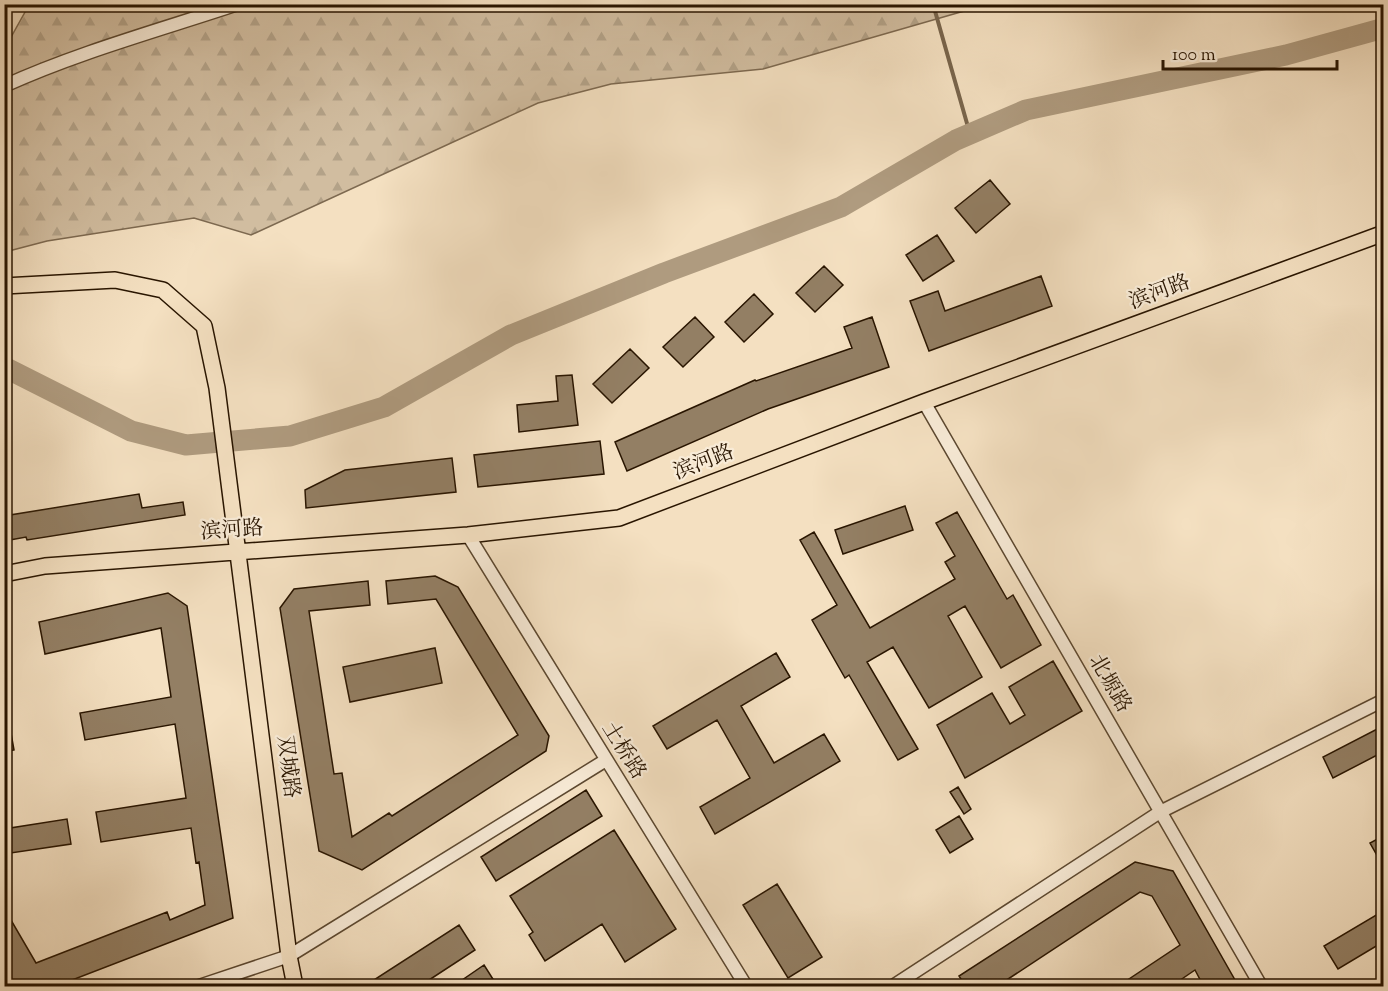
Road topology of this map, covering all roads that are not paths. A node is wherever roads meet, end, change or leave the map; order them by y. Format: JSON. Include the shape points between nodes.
{"nodes":[{"id":1,"x":238,"y":4,"type":"edge"},
{"id":2,"x":4,"y":86,"type":"edge"},
{"id":3,"x":1383,"y":233,"type":"edge"},
{"id":4,"x":4,"y":286,"type":"edge"},
{"id":5,"x":924,"y":402,"type":"junction"},
{"id":6,"x":468,"y":535,"type":"junction"},
{"id":7,"x":237,"y":552,"type":"junction"},
{"id":8,"x":4,"y":574,"type":"edge"},
{"id":9,"x":1383,"y":700,"type":"edge"},
{"id":10,"x":606,"y":760,"type":"junction"},
{"id":11,"x":1160,"y":812,"type":"junction"},
{"id":12,"x":289,"y":956,"type":"junction"},
{"id":13,"x":199,"y":987,"type":"edge"},
{"id":14,"x":294,"y":987,"type":"edge"},
{"id":15,"x":746,"y":987,"type":"edge"},
{"id":16,"x":893,"y":987,"type":"edge"},
{"id":17,"x":1261,"y":987,"type":"edge"}],
"edges":[{"from":1,"to":2,"type":"street"},
{"from":3,"to":5,"type":"main road","name":"滨河路"},
{"from":4,"to":7,"type":"main road","name":"双城路","via":[[115,280],[163,290],[204,326],[220,407]]},
{"from":5,"to":6,"type":"main road","name":"滨河路","via":[[619,518]]},
{"from":5,"to":11,"type":"street","name":"北塬路"},
{"from":6,"to":7,"type":"main road","name":"滨河路"},
{"from":6,"to":10,"type":"street","name":"土桥路"},
{"from":7,"to":8,"type":"main road","name":"滨河路","via":[[45,566]]},
{"from":7,"to":12,"type":"main road","name":"双城路"},
{"from":9,"to":11,"type":"street"},
{"from":10,"to":12,"type":"street"},
{"from":10,"to":15,"type":"street","name":"土桥路"},
{"from":11,"to":16,"type":"street"},
{"from":11,"to":17,"type":"street","name":"北塬路"},
{"from":12,"to":13,"type":"street"},
{"from":12,"to":14,"type":"main road","name":"双城路"}]}
